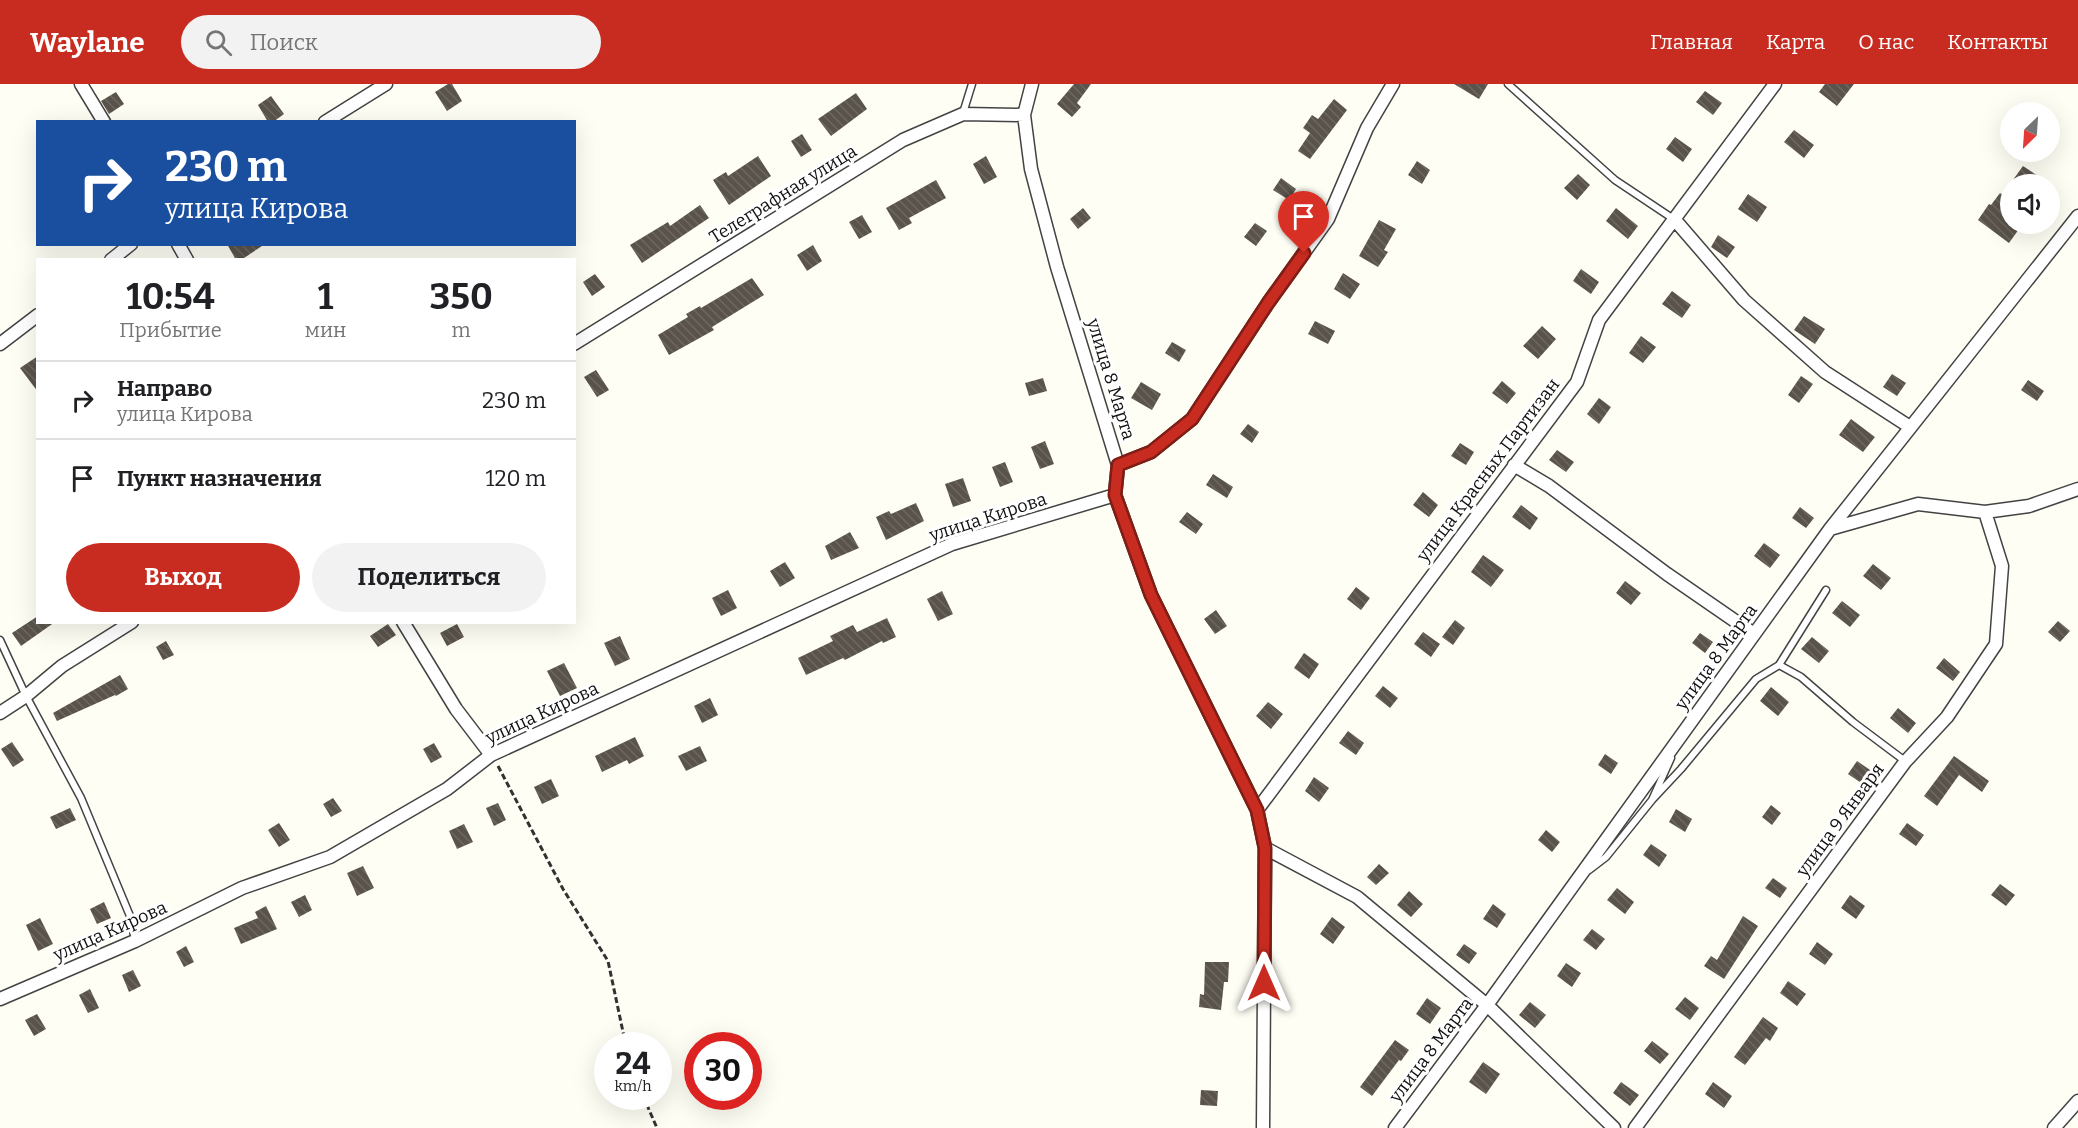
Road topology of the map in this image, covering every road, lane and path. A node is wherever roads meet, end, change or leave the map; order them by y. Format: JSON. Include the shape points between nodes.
{"nodes":[{"id":1,"x":81,"y":84,"type":"edge"},
{"id":2,"x":386,"y":84,"type":"edge"},
{"id":3,"x":972,"y":84,"type":"edge"},
{"id":4,"x":1032,"y":84,"type":"edge"},
{"id":5,"x":1393,"y":84,"type":"edge"},
{"id":6,"x":1508,"y":84,"type":"edge"},
{"id":7,"x":1775,"y":84,"type":"edge"},
{"id":8,"x":963,"y":114,"type":"junction"},
{"id":9,"x":1024,"y":115,"type":"junction"},
{"id":10,"x":103,"y":120,"type":"edge"},
{"id":11,"x":328,"y":120,"type":"edge"},
{"id":12,"x":2078,"y":216,"type":"edge"},
{"id":13,"x":1675,"y":220,"type":"junction"},
{"id":14,"x":128,"y":246,"type":"edge"},
{"id":15,"x":114,"y":258,"type":"edge"},
{"id":16,"x":36,"y":317,"type":"edge"},
{"id":17,"x":0,"y":344,"type":"edge"},
{"id":18,"x":576,"y":344,"type":"edge"},
{"id":19,"x":1910,"y":427,"type":"junction"},
{"id":20,"x":1118,"y":465,"type":"junction"},
{"id":21,"x":1514,"y":465,"type":"junction"},
{"id":22,"x":2078,"y":489,"type":"edge"},
{"id":23,"x":1115,"y":495,"type":"junction"},
{"id":24,"x":1985,"y":512,"type":"junction"},
{"id":25,"x":1830,"y":529,"type":"junction"},
{"id":26,"x":1826,"y":590,"type":"dead end"},
{"id":27,"x":129,"y":624,"type":"edge"},
{"id":28,"x":404,"y":624,"type":"edge"},
{"id":29,"x":1754,"y":634,"type":"junction"},
{"id":30,"x":0,"y":640,"type":"edge"},
{"id":31,"x":1779,"y":665,"type":"junction"},
{"id":32,"x":26,"y":696,"type":"junction"},
{"id":33,"x":0,"y":713,"type":"edge"},
{"id":34,"x":1681,"y":736,"type":"junction"},
{"id":35,"x":491,"y":755,"type":"junction"},
{"id":36,"x":1905,"y":762,"type":"junction"},
{"id":37,"x":1652,"y":800,"type":"junction"},
{"id":38,"x":1257,"y":810,"type":"junction"},
{"id":39,"x":1265,"y":848,"type":"junction"},
{"id":40,"x":1577,"y":879,"type":"junction"},
{"id":41,"x":135,"y":941,"type":"junction"},
{"id":42,"x":0,"y":999,"type":"edge"},
{"id":43,"x":1487,"y":1005,"type":"junction"},
{"id":44,"x":623,"y":1032,"type":"edge"},
{"id":45,"x":2078,"y":1101,"type":"edge"},
{"id":46,"x":649,"y":1110,"type":"edge"},
{"id":47,"x":657,"y":1128,"type":"edge"},
{"id":48,"x":1263,"y":1128,"type":"edge"},
{"id":49,"x":1395,"y":1128,"type":"edge"},
{"id":50,"x":1614,"y":1128,"type":"edge"},
{"id":51,"x":1635,"y":1128,"type":"edge"},
{"id":52,"x":2054,"y":1128,"type":"edge"}],
"edges":[{"from":1,"to":10,"type":"street"},
{"from":2,"to":11,"type":"street"},
{"from":3,"to":8,"type":"lane"},
{"from":4,"to":9,"type":"street","name":"улица 8 Марта"},
{"from":5,"to":20,"type":"street","via":[[1367,128],[1328,219],[1192,419],[1151,452]]},
{"from":6,"to":13,"type":"lane","via":[[1615,180]]},
{"from":7,"to":13,"type":"street","name":"улица Красных Партизан"},
{"from":8,"to":9,"type":"street","name":"Телеграфная улица"},
{"from":8,"to":18,"type":"street","name":"Телеграфная улица","via":[[903,140]]},
{"from":9,"to":20,"type":"street","name":"улица 8 Марта","via":[[1031,169],[1057,267]]},
{"from":12,"to":19,"type":"street","name":"улица 8 Марта"},
{"from":13,"to":19,"type":"street","via":[[1744,300],[1825,372]]},
{"from":13,"to":21,"type":"street","name":"улица Красных Партизан","via":[[1599,320],[1576,382]]},
{"from":14,"to":15,"type":"street"},
{"from":16,"to":17,"type":"street"},
{"from":19,"to":25,"type":"street","name":"улица 8 Марта"},
{"from":20,"to":23,"type":"street","name":"улица 8 Марта"},
{"from":21,"to":29,"type":"street"},
{"from":21,"to":38,"type":"street","name":"улица Красных Партизан"},
{"from":22,"to":24,"type":"street","via":[[2030,506]]},
{"from":23,"to":35,"type":"street","name":"улица Кирова","via":[[952,544]]},
{"from":23,"to":38,"type":"street","name":"улица 8 Марта","via":[[1151,595]]},
{"from":24,"to":25,"type":"street","via":[[1918,504]]},
{"from":24,"to":36,"type":"street","name":"улица 9 Января","via":[[2002,566],[1996,644],[1947,717]]},
{"from":25,"to":29,"type":"street","name":"улица 8 Марта"},
{"from":26,"to":31,"type":"lane"},
{"from":27,"to":32,"type":"street","via":[[62,666]]},
{"from":28,"to":35,"type":"street","via":[[456,709]]},
{"from":29,"to":34,"type":"street","name":"улица 8 Марта"},
{"from":30,"to":32,"type":"lane"},
{"from":31,"to":36,"type":"lane","via":[[1801,677]]},
{"from":31,"to":37,"type":"lane","via":[[1756,679]]},
{"from":32,"to":33,"type":"street"},
{"from":32,"to":41,"type":"lane","via":[[81,798],[130,916]]},
{"from":34,"to":37,"type":"lane"},
{"from":34,"to":40,"type":"street","name":"улица 8 Марта"},
{"from":35,"to":41,"type":"street","name":"улица Кирова","via":[[447,789],[330,857],[242,888]]},
{"from":35,"to":44,"type":"path","via":[[563,889],[608,961]]},
{"from":36,"to":51,"type":"street","name":"улица 9 Января"},
{"from":37,"to":40,"type":"lane","via":[[1606,857]]},
{"from":38,"to":39,"type":"street","name":"улица 8 Марта"},
{"from":39,"to":43,"type":"street","via":[[1357,897]]},
{"from":39,"to":48,"type":"street","name":"улица 8 Марта"},
{"from":40,"to":43,"type":"street","name":"улица 8 Марта"},
{"from":41,"to":42,"type":"street","name":"улица Кирова"},
{"from":43,"to":49,"type":"street","name":"улица 8 Марта"},
{"from":43,"to":50,"type":"street"},
{"from":45,"to":52,"type":"street"},
{"from":46,"to":47,"type":"path"}]}
